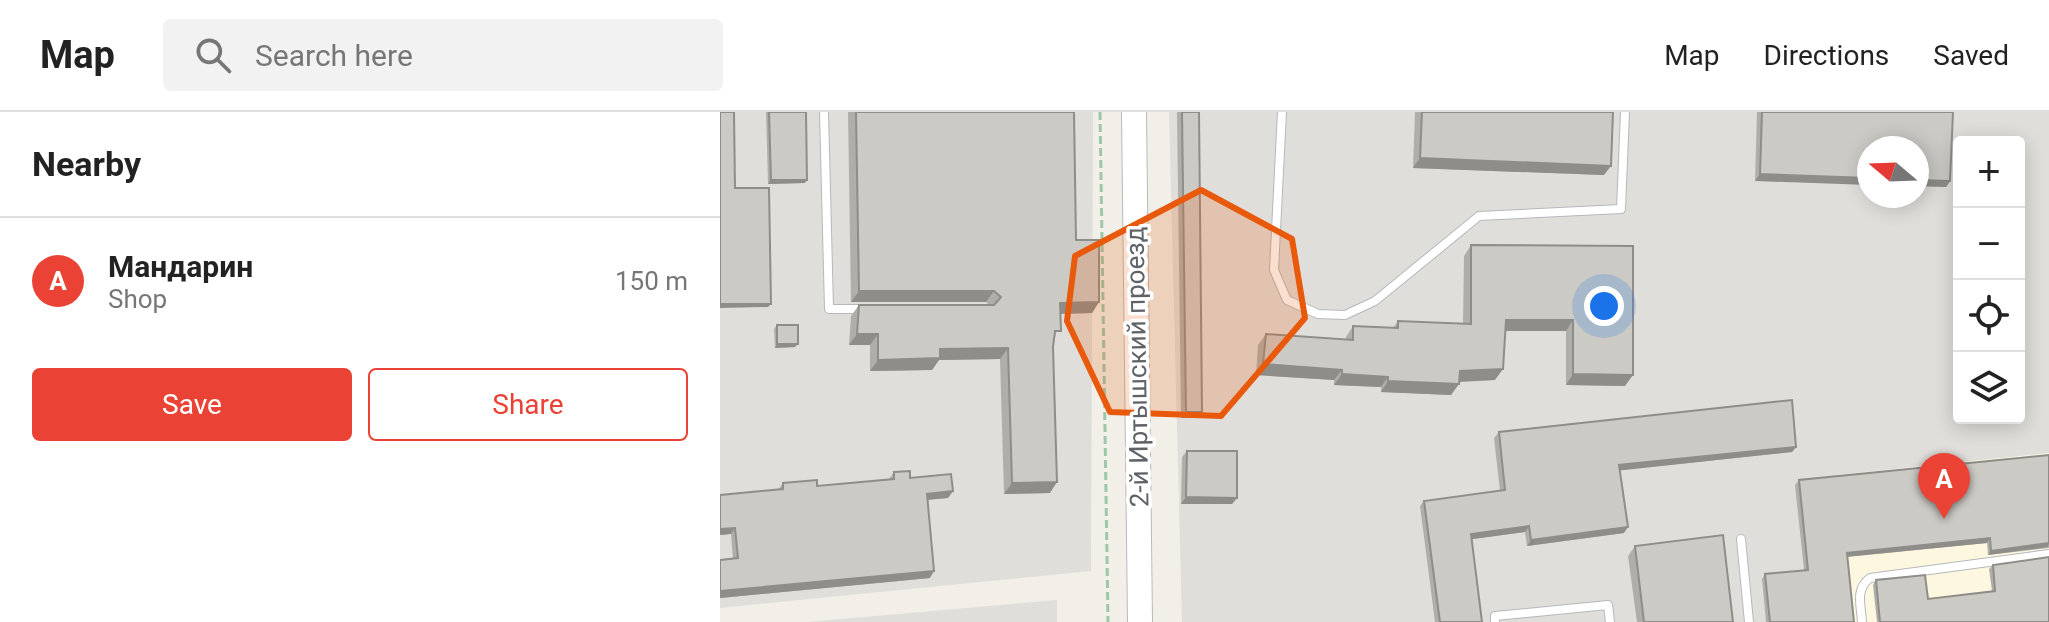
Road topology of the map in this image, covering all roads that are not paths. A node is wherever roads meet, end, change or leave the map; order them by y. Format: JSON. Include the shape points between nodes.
{"nodes":[{"id":1,"x":824,"y":112,"type":"edge"},
{"id":2,"x":1134,"y":112,"type":"edge"},
{"id":3,"x":1282,"y":112,"type":"edge"},
{"id":4,"x":1625,"y":112,"type":"edge"},
{"id":5,"x":876,"y":309,"type":"edge"},
{"id":6,"x":1741,"y":539,"type":"dead end"},
{"id":7,"x":2049,"y":554,"type":"edge"},
{"id":8,"x":1140,"y":622,"type":"edge"},
{"id":9,"x":1495,"y":622,"type":"edge"},
{"id":10,"x":1610,"y":622,"type":"edge"},
{"id":11,"x":1749,"y":622,"type":"edge"},
{"id":12,"x":1862,"y":622,"type":"edge"}],
"edges":[{"from":1,"to":5,"type":"lane","via":[[829,309]]},
{"from":2,"to":8,"type":"main road","name":"2-й Иртышский проезд"},
{"from":3,"to":4,"type":"lane","via":[[1274,270],[1287,300],[1318,314],[1345,315],[1375,301],[1479,216],[1621,209]]},
{"from":6,"to":11,"type":"lane"},
{"from":7,"to":12,"type":"lane","via":[[1870,578],[1860,593]]},
{"from":9,"to":10,"type":"lane","via":[[1495,616],[1608,605]]}]}
